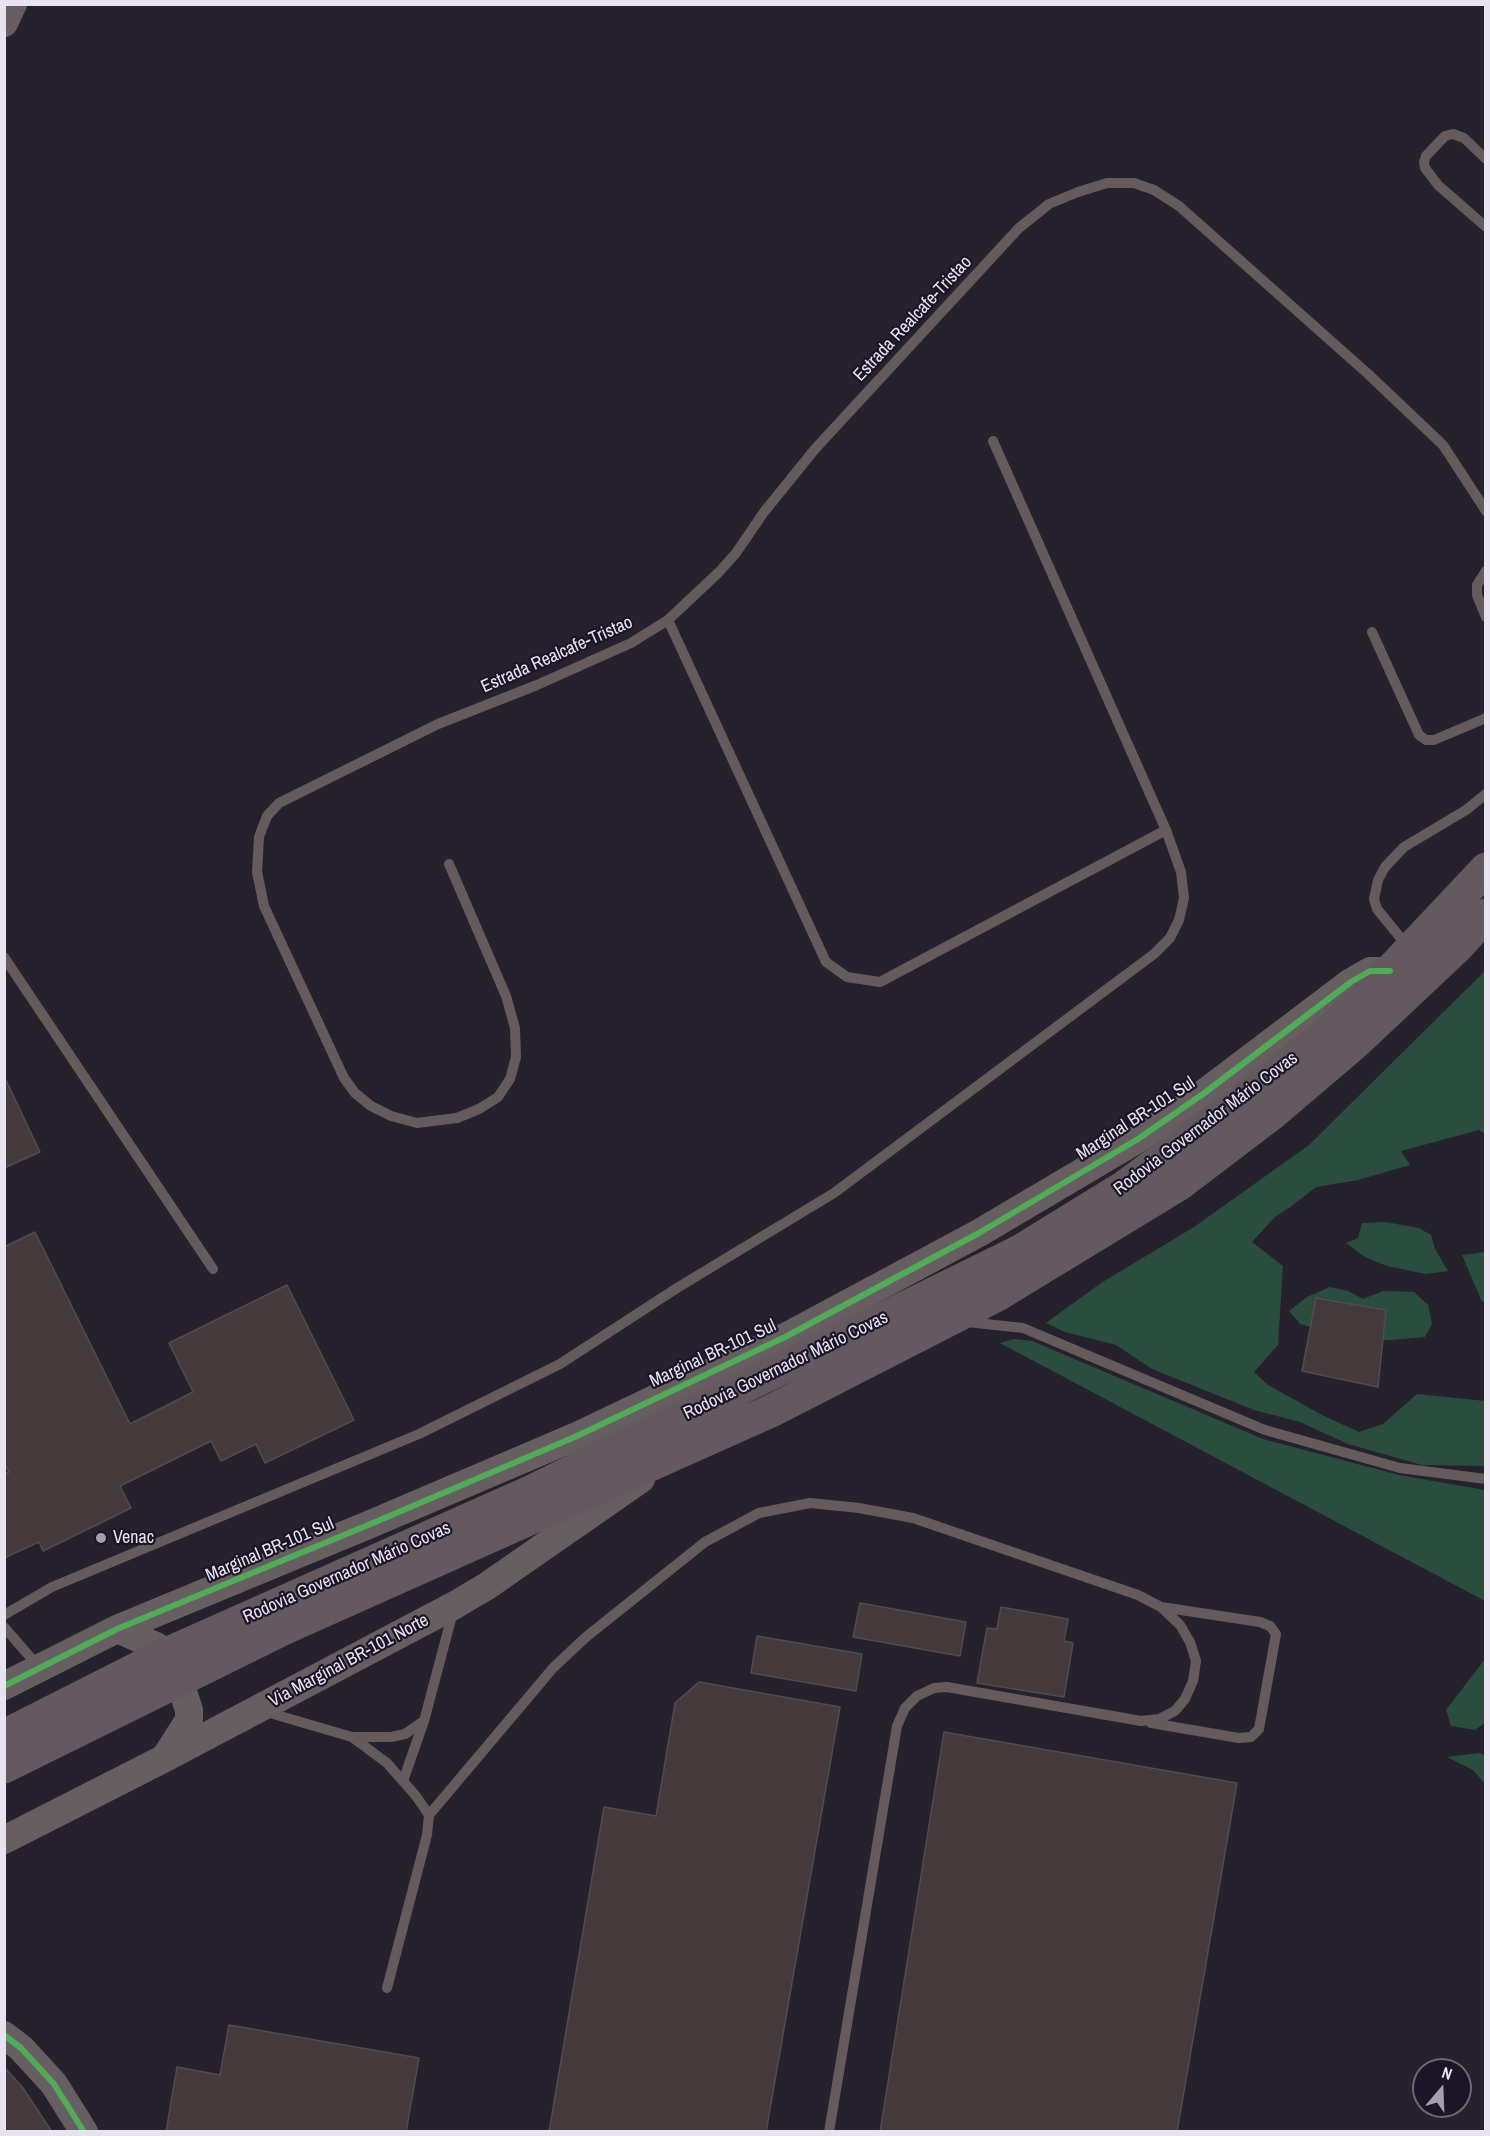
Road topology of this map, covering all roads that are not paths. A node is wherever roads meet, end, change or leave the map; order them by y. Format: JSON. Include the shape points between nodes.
{"nodes":[{"id":1,"x":13,"y":4,"type":"edge"},
{"id":2,"x":4,"y":23,"type":"edge"},
{"id":3,"x":1485,"y":159,"type":"edge"},
{"id":4,"x":1485,"y":227,"type":"edge"},
{"id":5,"x":993,"y":441,"type":"dead end"},
{"id":6,"x":1485,"y":511,"type":"edge"},
{"id":7,"x":1485,"y":571,"type":"edge"},
{"id":8,"x":1485,"y":617,"type":"edge"},
{"id":9,"x":668,"y":620,"type":"junction"},
{"id":10,"x":1372,"y":632,"type":"dead end"},
{"id":11,"x":1485,"y":718,"type":"edge"},
{"id":12,"x":1485,"y":794,"type":"edge"},
{"id":13,"x":1166,"y":830,"type":"junction"},
{"id":14,"x":449,"y":864,"type":"dead end"},
{"id":15,"x":1485,"y":870,"type":"edge"},
{"id":16,"x":1485,"y":915,"type":"edge"},
{"id":17,"x":1485,"y":937,"type":"edge"},
{"id":18,"x":4,"y":957,"type":"edge"},
{"id":19,"x":1400,"y":960,"type":"junction"},
{"id":20,"x":1349,"y":1048,"type":"junction"},
{"id":21,"x":213,"y":1269,"type":"dead end"},
{"id":22,"x":948,"y":1320,"type":"junction"},
{"id":23,"x":678,"y":1454,"type":"junction"},
{"id":24,"x":1485,"y":1479,"type":"edge"},
{"id":25,"x":455,"y":1605,"type":"junction"},
{"id":26,"x":1161,"y":1607,"type":"junction"},
{"id":27,"x":4,"y":1615,"type":"edge"},
{"id":28,"x":4,"y":1627,"type":"edge"},
{"id":29,"x":117,"y":1629,"type":"junction"},
{"id":30,"x":163,"y":1652,"type":"dead end"},
{"id":31,"x":40,"y":1668,"type":"junction"},
{"id":32,"x":4,"y":1686,"type":"edge"},
{"id":33,"x":181,"y":1686,"type":"dead end"},
{"id":34,"x":257,"y":1709,"type":"junction"},
{"id":35,"x":424,"y":1721,"type":"junction"},
{"id":36,"x":1141,"y":1721,"type":"junction"},
{"id":37,"x":4,"y":1736,"type":"edge"},
{"id":38,"x":352,"y":1737,"type":"junction"},
{"id":39,"x":165,"y":1758,"type":"junction"},
{"id":40,"x":4,"y":1767,"type":"edge"},
{"id":41,"x":403,"y":1781,"type":"junction"},
{"id":42,"x":429,"y":1815,"type":"junction"},
{"id":43,"x":4,"y":1840,"type":"edge"},
{"id":44,"x":387,"y":1988,"type":"dead end"},
{"id":45,"x":4,"y":2034,"type":"edge"},
{"id":46,"x":84,"y":2132,"type":"edge"},
{"id":47,"x":830,"y":2132,"type":"edge"}],
"edges":[{"from":1,"to":2,"type":"street"},
{"from":3,"to":4,"type":"lane","via":[[1464,138],[1453,134],[1445,136],[1424,162],[1438,184]]},
{"from":5,"to":13,"type":"lane"},
{"from":6,"to":9,"type":"lane","name":"Estrada Realcafe-Tristao","via":[[1443,445],[1179,206],[1134,183],[1107,183],[1048,204],[1019,228],[815,449],[719,572]]},
{"from":7,"to":8,"type":"lane","via":[[1477,585]]},
{"from":9,"to":13,"type":"lane","via":[[826,962],[847,977],[880,982]]},
{"from":9,"to":14,"type":"lane","name":"Estrada Realcafe-Tristao","via":[[631,643],[438,724],[279,802],[267,816],[259,837],[257,872],[264,906],[344,1078],[371,1106],[417,1122],[456,1118],[498,1097],[510,1079],[516,1058],[515,1028],[506,996]]},
{"from":10,"to":11,"type":"lane","via":[[1419,735],[1434,740]]},
{"from":12,"to":19,"type":"lane","via":[[1404,847],[1378,880],[1374,899]]},
{"from":13,"to":27,"type":"lane","via":[[1181,872],[1184,897],[1170,938],[1154,954],[834,1193],[560,1364],[418,1434],[52,1587]]},
{"from":15,"to":19,"type":"highway","name":"Rodovia Governador Mário Covas"},
{"from":16,"to":20,"type":"highway","name":"Rodovia Governador Mário Covas","via":[[1458,946]]},
{"from":17,"to":20,"type":"highway"},
{"from":18,"to":21,"type":"lane"},
{"from":19,"to":29,"type":"street","name":"Marginal BR-101 Sul","via":[[1350,982],[1138,1139],[979,1233],[784,1337],[577,1436]]},
{"from":19,"to":37,"type":"highway","name":"Rodovia Governador Mário Covas","via":[[1329,1031],[1244,1099],[1124,1187],[1020,1251],[530,1492],[164,1655]]},
{"from":20,"to":22,"type":"highway","name":"Rodovia Governador Mário Covas","via":[[1274,1113],[1178,1185],[999,1294]]},
{"from":22,"to":23,"type":"highway","name":"Rodovia Governador Mário Covas"},
{"from":22,"to":24,"type":"lane","via":[[1023,1328],[1265,1430],[1400,1468]]},
{"from":23,"to":25,"type":"street","name":"Via Marginal BR-101 Norte"},
{"from":23,"to":40,"type":"highway","name":"Rodovia Governador Mário Covas","via":[[283,1629]]},
{"from":25,"to":34,"type":"street","name":"Via Marginal BR-101 Norte"},
{"from":25,"to":35,"type":"lane"},
{"from":26,"to":36,"type":"lane","via":[[1180,1625],[1190,1642],[1196,1661],[1193,1681],[1175,1711],[1159,1719]]},
{"from":26,"to":36,"type":"lane","via":[[1270,1626],[1275,1634],[1259,1729],[1251,1737],[1239,1738]]},
{"from":26,"to":42,"type":"lane","via":[[1138,1595],[913,1518],[810,1503],[759,1513],[705,1542],[586,1637],[553,1668]]},
{"from":28,"to":31,"type":"lane"},
{"from":29,"to":30,"type":"street"},
{"from":29,"to":31,"type":"street","name":"Marginal BR-101 Sul"},
{"from":31,"to":32,"type":"street","name":"Marginal BR-101 Sul"},
{"from":33,"to":39,"type":"street","via":[[189,1720]]},
{"from":34,"to":38,"type":"lane"},
{"from":34,"to":39,"type":"street","name":"Via Marginal BR-101 Norte"},
{"from":35,"to":38,"type":"lane","via":[[405,1734]]},
{"from":35,"to":41,"type":"lane"},
{"from":36,"to":47,"type":"lane","via":[[947,1687],[917,1696],[905,1708],[897,1726]]},
{"from":38,"to":41,"type":"lane","via":[[387,1763]]},
{"from":39,"to":43,"type":"street","name":"Via Marginal BR-101 Norte"},
{"from":41,"to":42,"type":"lane"},
{"from":42,"to":44,"type":"lane"},
{"from":45,"to":46,"type":"street","via":[[54,2084]]}]}
